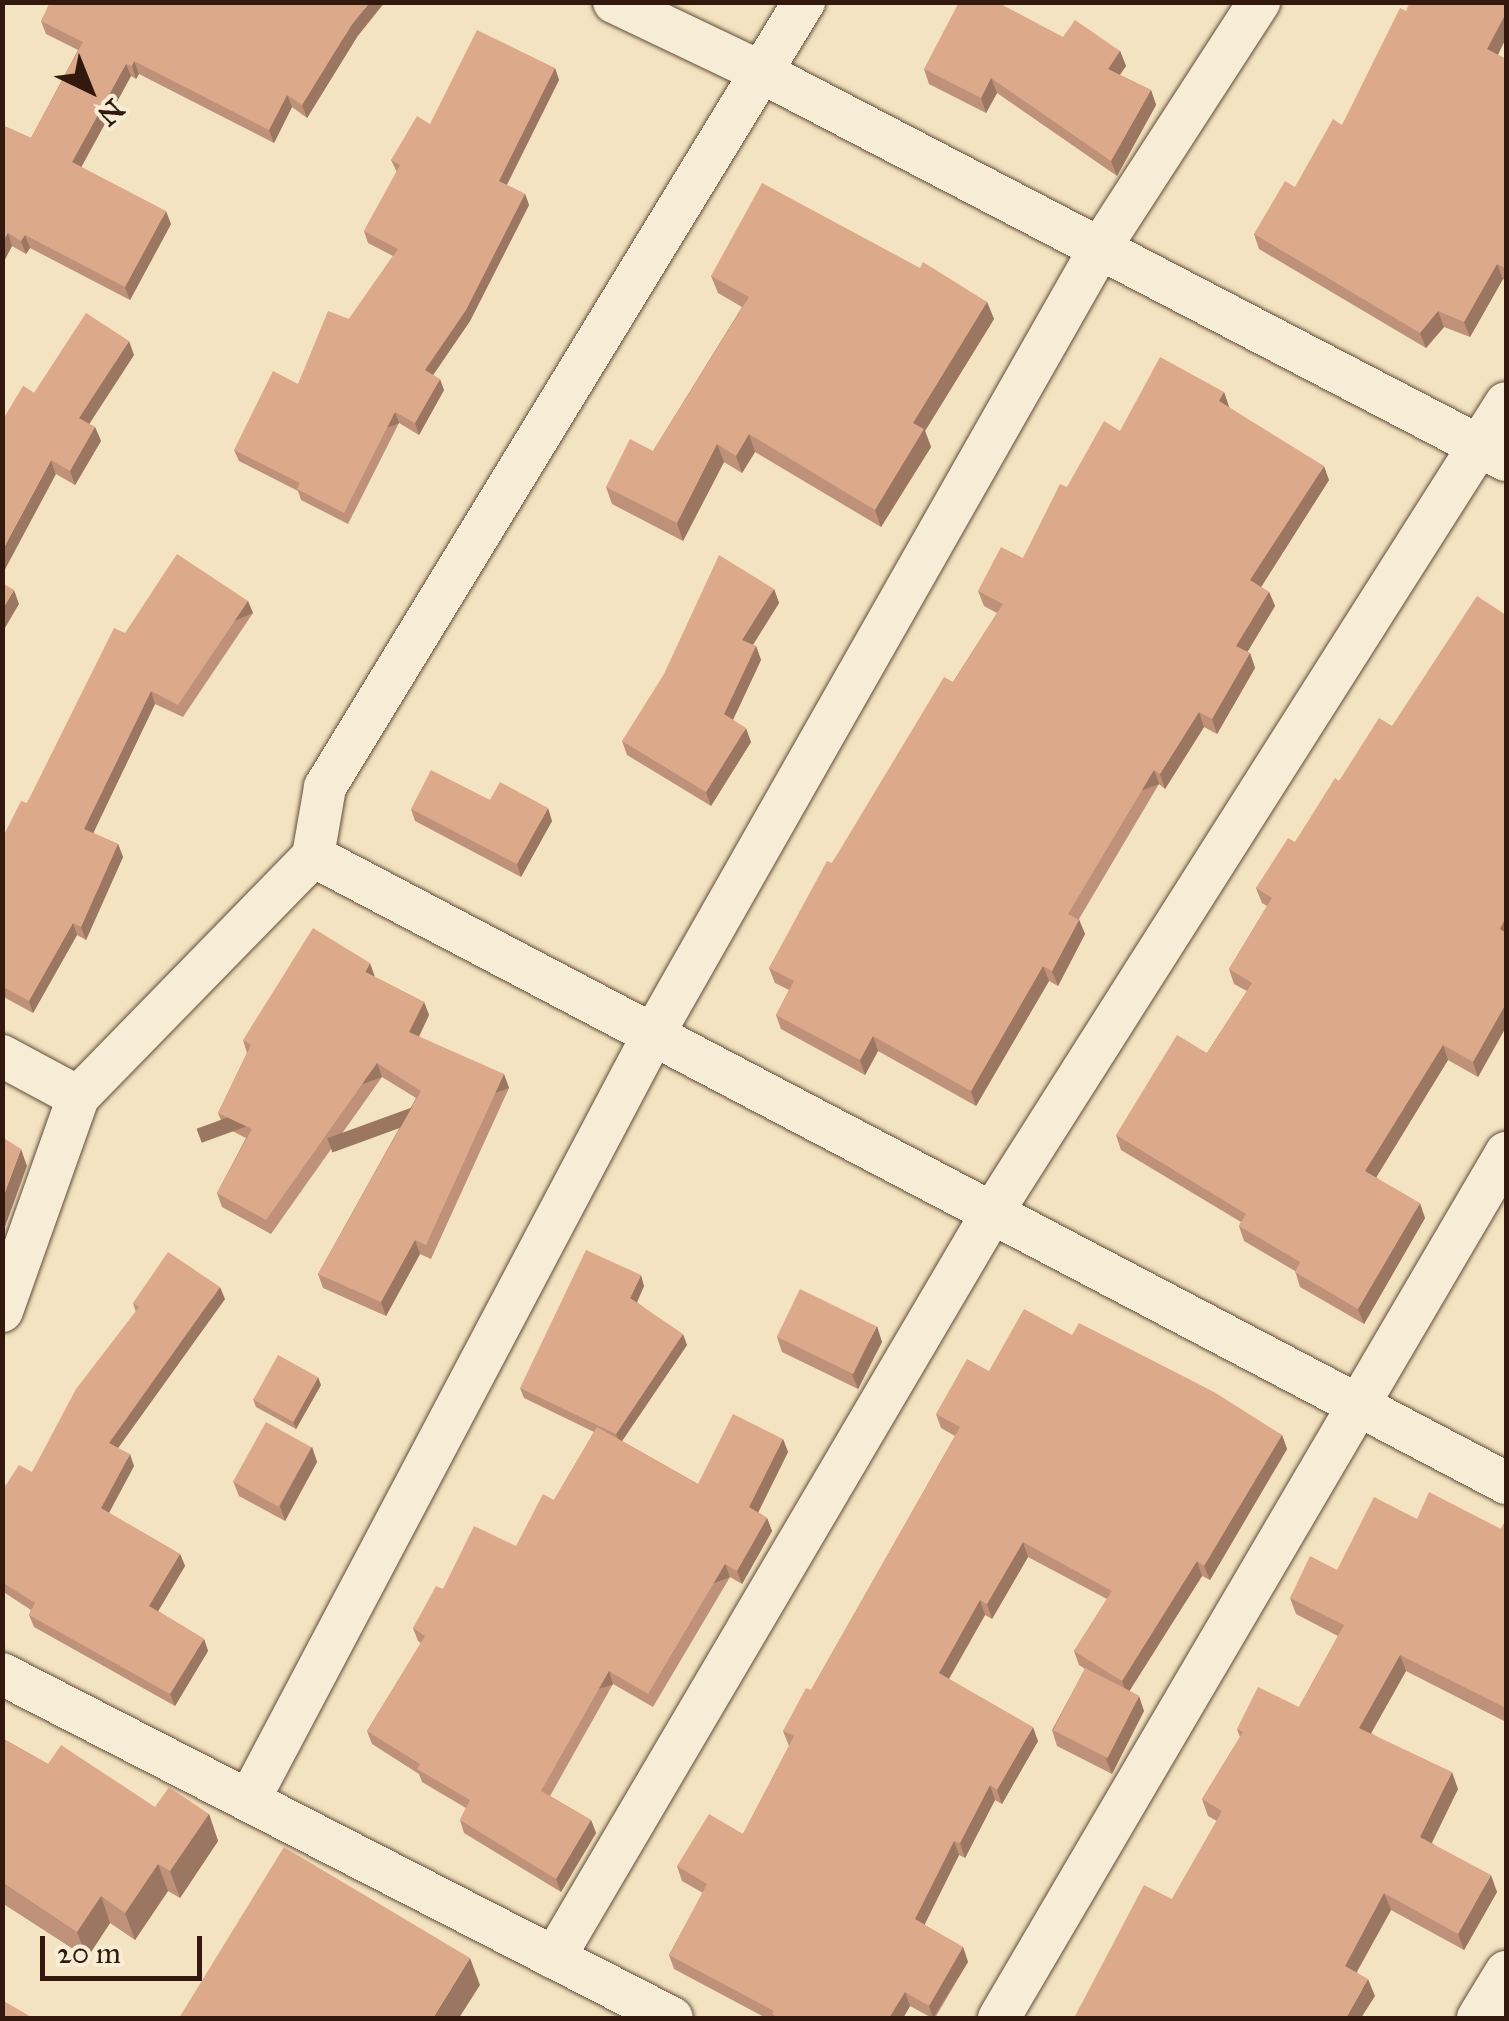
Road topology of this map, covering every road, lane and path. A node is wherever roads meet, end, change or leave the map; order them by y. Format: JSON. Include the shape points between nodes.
{"nodes":[{"id":1,"x":614,"y":2,"type":"edge"},
{"id":2,"x":804,"y":2,"type":"edge"},
{"id":3,"x":1259,"y":2,"type":"edge"},
{"id":4,"x":762,"y":72,"type":"junction"},
{"id":5,"x":1100,"y":248,"type":"junction"},
{"id":6,"x":1506,"y":402,"type":"edge"},
{"id":7,"x":1494,"y":453,"type":"edge"},
{"id":8,"x":313,"y":856,"type":"junction"},
{"id":9,"x":652,"y":1034,"type":"junction"},
{"id":10,"x":2,"y":1056,"type":"edge"},
{"id":11,"x":78,"y":1097,"type":"junction"},
{"id":12,"x":1506,"y":1153,"type":"edge"},
{"id":13,"x":992,"y":1213,"type":"junction"},
{"id":14,"x":2,"y":1312,"type":"edge"},
{"id":15,"x":1361,"y":1406,"type":"junction"},
{"id":16,"x":1506,"y":1483,"type":"edge"},
{"id":17,"x":2,"y":1674,"type":"edge"},
{"id":18,"x":248,"y":1800,"type":"junction"},
{"id":19,"x":554,"y":1958,"type":"junction"},
{"id":20,"x":1506,"y":1972,"type":"edge"},
{"id":21,"x":672,"y":2018,"type":"edge"},
{"id":22,"x":998,"y":2018,"type":"edge"},
{"id":23,"x":1478,"y":2018,"type":"edge"}],
"edges":[{"from":1,"to":4,"type":"street"},
{"from":2,"to":4,"type":"street"},
{"from":3,"to":5,"type":"street"},
{"from":4,"to":5,"type":"street"},
{"from":4,"to":8,"type":"street","via":[[325,787]]},
{"from":5,"to":7,"type":"street"},
{"from":5,"to":9,"type":"street"},
{"from":6,"to":7,"type":"street"},
{"from":7,"to":13,"type":"street"},
{"from":8,"to":9,"type":"street"},
{"from":8,"to":11,"type":"street"},
{"from":9,"to":13,"type":"street"},
{"from":9,"to":18,"type":"street"},
{"from":10,"to":11,"type":"street"},
{"from":11,"to":14,"type":"street"},
{"from":12,"to":15,"type":"street"},
{"from":13,"to":15,"type":"street"},
{"from":13,"to":19,"type":"street"},
{"from":15,"to":16,"type":"street"},
{"from":15,"to":22,"type":"street"},
{"from":17,"to":18,"type":"street"},
{"from":18,"to":19,"type":"street"},
{"from":19,"to":21,"type":"street"},
{"from":20,"to":23,"type":"street"}]}
